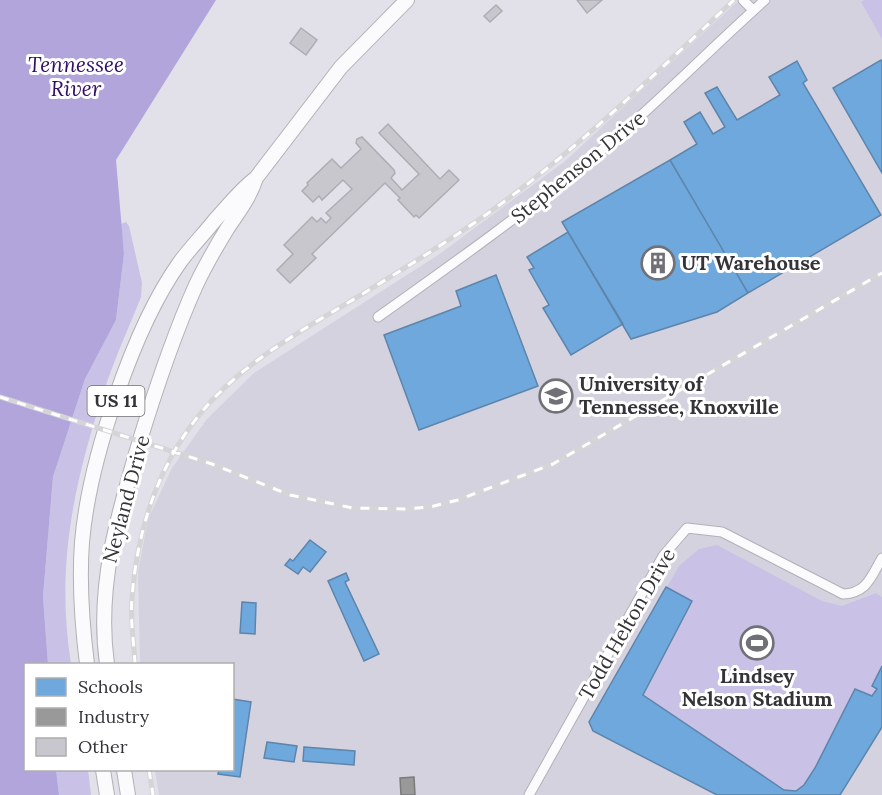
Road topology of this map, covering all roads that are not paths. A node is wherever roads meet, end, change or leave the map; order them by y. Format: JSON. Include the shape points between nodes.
{"nodes":[{"id":1,"x":407,"y":0,"type":"edge"},
{"id":2,"x":743,"y":0,"type":"edge"},
{"id":3,"x":765,"y":0,"type":"edge"},
{"id":4,"x":753,"y":10,"type":"junction"},
{"id":5,"x":256,"y":178,"type":"junction"},
{"id":6,"x":378,"y":317,"type":"dead end"},
{"id":7,"x":882,"y":558,"type":"edge"},
{"id":8,"x":87,"y":663,"type":"edge"},
{"id":9,"x":107,"y":663,"type":"edge"},
{"id":10,"x":103,"y":771,"type":"edge"},
{"id":11,"x":124,"y":771,"type":"edge"},
{"id":12,"x":107,"y":795,"type":"edge"},
{"id":13,"x":128,"y":795,"type":"edge"},
{"id":14,"x":529,"y":795,"type":"edge"}],
"edges":[{"from":1,"to":5,"type":"main road","name":"Neyland Drive","number":"US 11","via":[[341,67]]},
{"from":2,"to":4,"type":"street"},
{"from":3,"to":4,"type":"street","name":"Stephenson Drive"},
{"from":4,"to":6,"type":"street","name":"Stephenson Drive","via":[[603,149],[492,236]]},
{"from":5,"to":8,"type":"main road","name":"Neyland Drive","number":"US 11","via":[[240,190],[180,261],[144,327],[123,378],[94,472],[82,541],[81,597]]},
{"from":5,"to":9,"type":"main road","name":"Neyland Drive","number":"US 11","via":[[249,197],[196,284],[154,395],[117,519],[106,573],[103,633]]},
{"from":7,"to":14,"type":"street","name":"Todd Helton Drive","via":[[866,586],[856,593],[843,594],[722,532],[687,528],[663,556]]},
{"from":10,"to":12,"type":"main road"},
{"from":11,"to":13,"type":"main road"}]}
